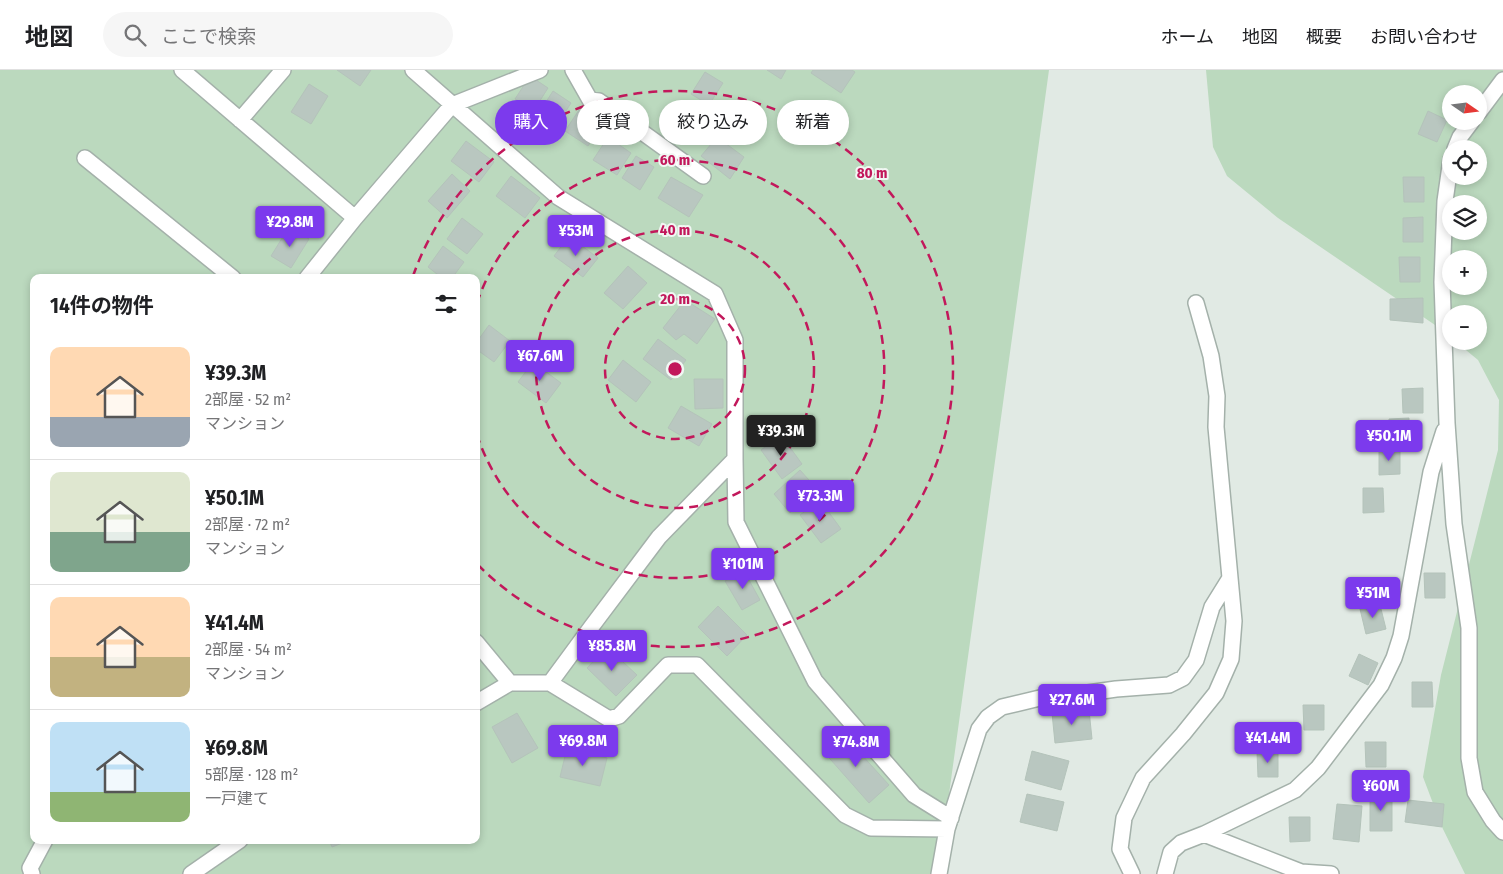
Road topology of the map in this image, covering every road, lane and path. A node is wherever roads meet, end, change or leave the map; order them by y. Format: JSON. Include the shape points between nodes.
{"nodes":[{"id":1,"x":182,"y":70,"type":"edge"},
{"id":2,"x":283,"y":70,"type":"edge"},
{"id":3,"x":413,"y":70,"type":"edge"},
{"id":4,"x":540,"y":70,"type":"edge"},
{"id":5,"x":573,"y":70,"type":"edge"},
{"id":6,"x":1503,"y":80,"type":"edge"},
{"id":7,"x":1488,"y":100,"type":"edge"},
{"id":8,"x":452,"y":105,"type":"junction"},
{"id":9,"x":240,"y":120,"type":"junction"},
{"id":10,"x":85,"y":158,"type":"dead end"},
{"id":11,"x":703,"y":176,"type":"dead end"},
{"id":12,"x":1447,"y":185,"type":"edge"},
{"id":13,"x":355,"y":218,"type":"junction"},
{"id":14,"x":228,"y":274,"type":"edge"},
{"id":15,"x":309,"y":274,"type":"edge"},
{"id":16,"x":1196,"y":303,"type":"dead end"},
{"id":17,"x":1447,"y":424,"type":"junction"},
{"id":18,"x":734,"y":459,"type":"junction"},
{"id":19,"x":1230,"y":578,"type":"junction"},
{"id":20,"x":480,"y":647,"type":"edge"},
{"id":21,"x":510,"y":683,"type":"junction"},
{"id":22,"x":550,"y":683,"type":"junction"},
{"id":23,"x":480,"y":701,"type":"edge"},
{"id":24,"x":949,"y":824,"type":"junction"},
{"id":25,"x":1503,"y":832,"type":"edge"},
{"id":26,"x":1204,"y":834,"type":"junction"},
{"id":27,"x":43,"y":844,"type":"edge"},
{"id":28,"x":234,"y":844,"type":"edge"},
{"id":29,"x":32,"y":874,"type":"edge"},
{"id":30,"x":191,"y":874,"type":"edge"},
{"id":31,"x":939,"y":874,"type":"edge"},
{"id":32,"x":1132,"y":874,"type":"edge"},
{"id":33,"x":1165,"y":874,"type":"edge"},
{"id":34,"x":1331,"y":874,"type":"edge"}],
"edges":[{"from":1,"to":9,"type":"street"},
{"from":2,"to":9,"type":"street"},
{"from":3,"to":8,"type":"street"},
{"from":4,"to":8,"type":"street"},
{"from":5,"to":11,"type":"street","via":[[590,100],[599,100]]},
{"from":6,"to":7,"type":"street"},
{"from":8,"to":13,"type":"street"},
{"from":8,"to":18,"type":"street","via":[[558,197],[715,294],[735,340]]},
{"from":9,"to":13,"type":"street"},
{"from":10,"to":14,"type":"street"},
{"from":12,"to":17,"type":"street","via":[[1442,282]]},
{"from":13,"to":15,"type":"street"},
{"from":16,"to":19,"type":"street","via":[[1211,356],[1217,396],[1216,427]]},
{"from":17,"to":25,"type":"street","via":[[1454,524],[1469,628],[1469,758],[1475,792]]},
{"from":17,"to":26,"type":"street","via":[[1431,472],[1401,636],[1381,685],[1318,768],[1295,790]]},
{"from":18,"to":22,"type":"street","via":[[659,538]]},
{"from":18,"to":24,"type":"street","via":[[736,522],[815,680],[914,796]]},
{"from":19,"to":24,"type":"street","via":[[1212,607],[1196,660],[1184,678],[1169,685],[1044,697],[1002,707],[988,717],[979,729]]},
{"from":19,"to":32,"type":"street","via":[[1234,621],[1231,659],[1216,694],[1143,778],[1124,818],[1120,849]]},
{"from":20,"to":21,"type":"street"},
{"from":21,"to":22,"type":"street"},
{"from":21,"to":23,"type":"street"},
{"from":22,"to":24,"type":"street","via":[[608,719],[619,716],[668,666],[697,665],[845,816],[871,828]]},
{"from":24,"to":31,"type":"street"},
{"from":26,"to":33,"type":"street","via":[[1181,843],[1171,852]]},
{"from":26,"to":34,"type":"street","via":[[1301,872]]},
{"from":27,"to":29,"type":"street","via":[[30,868]]},
{"from":28,"to":30,"type":"street"}]}
